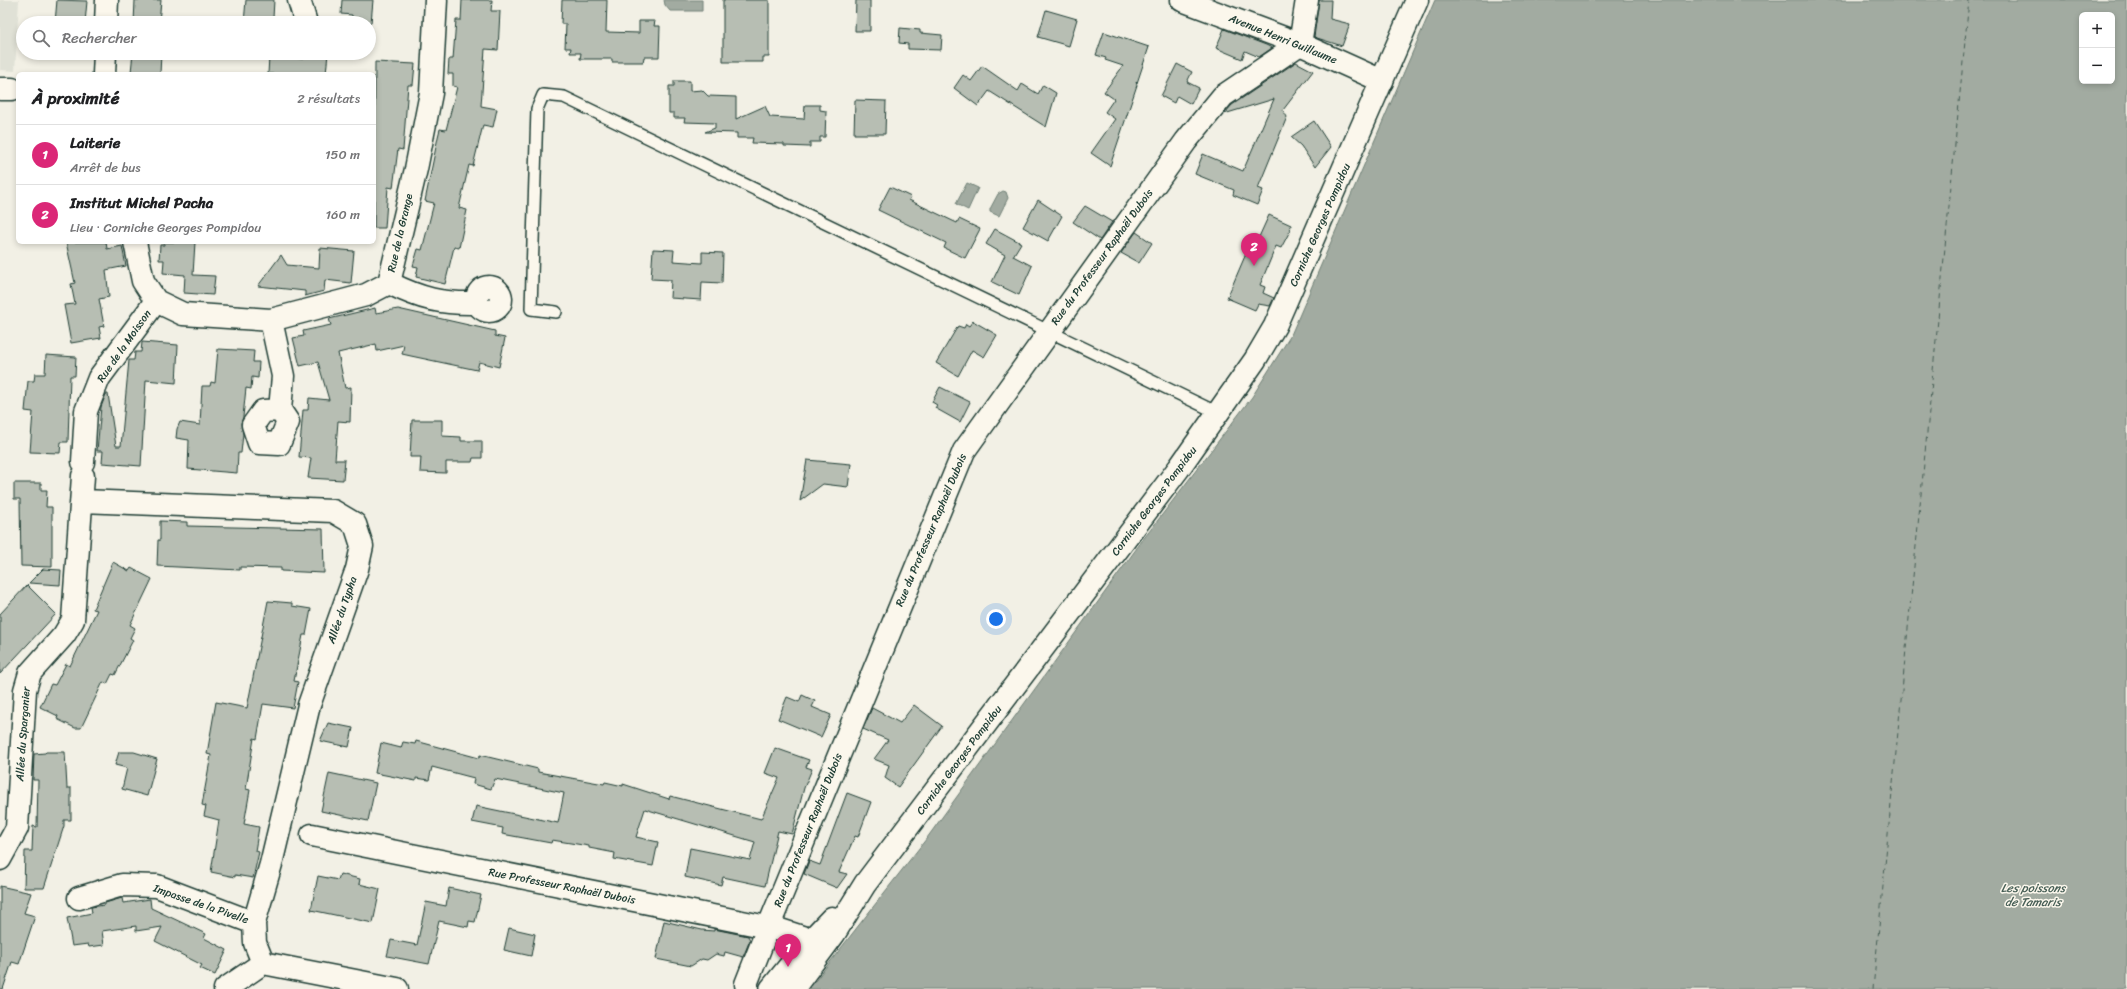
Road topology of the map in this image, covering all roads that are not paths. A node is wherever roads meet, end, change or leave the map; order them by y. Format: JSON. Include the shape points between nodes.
{"nodes":[{"id":1,"x":107,"y":0,"type":"edge"},
{"id":2,"x":299,"y":0,"type":"edge"},
{"id":3,"x":436,"y":0,"type":"edge"},
{"id":4,"x":1182,"y":0,"type":"edge"},
{"id":5,"x":1307,"y":0,"type":"edge"},
{"id":6,"x":1418,"y":0,"type":"edge"},
{"id":7,"x":106,"y":16,"type":"edge"},
{"id":8,"x":304,"y":16,"type":"edge"},
{"id":9,"x":1300,"y":44,"type":"junction"},
{"id":10,"x":105,"y":60,"type":"edge"},
{"id":11,"x":104,"y":72,"type":"edge"},
{"id":12,"x":1382,"y":82,"type":"junction"},
{"id":13,"x":135,"y":244,"type":"edge"},
{"id":14,"x":389,"y":283,"type":"junction"},
{"id":15,"x":156,"y":301,"type":"junction"},
{"id":16,"x":477,"y":303,"type":"dead end"},
{"id":17,"x":556,"y":312,"type":"dead end"},
{"id":18,"x":271,"y":320,"type":"junction"},
{"id":19,"x":1048,"y":332,"type":"junction"},
{"id":20,"x":280,"y":410,"type":"dead end"},
{"id":21,"x":1218,"y":413,"type":"junction"},
{"id":22,"x":82,"y":501,"type":"junction"},
{"id":23,"x":312,"y":835,"type":"dead end"},
{"id":24,"x":0,"y":859,"type":"edge"},
{"id":25,"x":865,"y":884,"type":"junction"},
{"id":26,"x":79,"y":898,"type":"dead end"},
{"id":27,"x":254,"y":923,"type":"junction"},
{"id":28,"x":768,"y":928,"type":"junction"},
{"id":29,"x":811,"y":940,"type":"junction"},
{"id":30,"x":263,"y":963,"type":"junction"},
{"id":31,"x":225,"y":989,"type":"edge"},
{"id":32,"x":397,"y":989,"type":"edge"},
{"id":33,"x":747,"y":989,"type":"edge"},
{"id":34,"x":771,"y":989,"type":"edge"},
{"id":35,"x":794,"y":989,"type":"edge"}],
"edges":[{"from":1,"to":7,"type":"street"},
{"from":2,"to":8,"type":"street"},
{"from":3,"to":14,"type":"street","name":"Rue de la Grange","via":[[431,93]]},
{"from":4,"to":9,"type":"street","name":"Avenue Henri Guillaume"},
{"from":5,"to":9,"type":"street"},
{"from":6,"to":12,"type":"street","name":"Corniche Georges Pompidou"},
{"from":9,"to":12,"type":"street","name":"Avenue Henri Guillaume"},
{"from":9,"to":19,"type":"street","name":"Rue du Professeur Raphaël Dubois","via":[[1223,96],[1186,141]]},
{"from":10,"to":11,"type":"street"},
{"from":12,"to":21,"type":"street","name":"Corniche Georges Pompidou","via":[[1276,326]]},
{"from":13,"to":15,"type":"street","via":[[143,281]]},
{"from":14,"to":16,"type":"street","via":[[414,296],[451,304]]},
{"from":14,"to":18,"type":"street","name":"Rue de la Grange","via":[[366,295]]},
{"from":15,"to":18,"type":"street","name":"Rue de la Grange","via":[[183,314]]},
{"from":15,"to":22,"type":"street","name":"Rue de la Moisson","via":[[99,378],[86,411]]},
{"from":17,"to":19,"type":"lane","via":[[531,309],[537,109],[542,95],[564,97]]},
{"from":18,"to":20,"type":"street","via":[[283,376]]},
{"from":19,"to":21,"type":"lane"},
{"from":19,"to":28,"type":"street","name":"Rue du Professeur Raphaël Dubois","via":[[964,451]]},
{"from":21,"to":25,"type":"street","name":"Corniche Georges Pompidou"},
{"from":22,"to":24,"type":"street","name":"Allée du Sparganier","via":[[73,620],[64,635],[30,673],[25,690],[17,828]]},
{"from":22,"to":27,"type":"street","name":"Allée du Typha","via":[[334,511],[355,524],[362,546],[309,705],[271,864]]},
{"from":23,"to":28,"type":"street","name":"Rue Professeur Raphaël Dubois"},
{"from":25,"to":29,"type":"street","name":"Corniche Georges Pompidou"},
{"from":25,"to":35,"type":"street","name":"Corniche Georges Pompidou","via":[[834,934]]},
{"from":26,"to":27,"type":"street","name":"Impasse de la Pivelle","via":[[122,885],[157,886]]},
{"from":27,"to":30,"type":"street","name":"Allée du Typha","via":[[255,943]]},
{"from":28,"to":29,"type":"street","name":"Rue Professeur Raphaël Dubois"},
{"from":28,"to":33,"type":"street","name":"Rue du Professeur Raphaël Dubois","via":[[746,984]]},
{"from":29,"to":34,"type":"street","name":"Corniche Georges Pompidou"},
{"from":30,"to":31,"type":"street"},
{"from":30,"to":32,"type":"street"}]}
